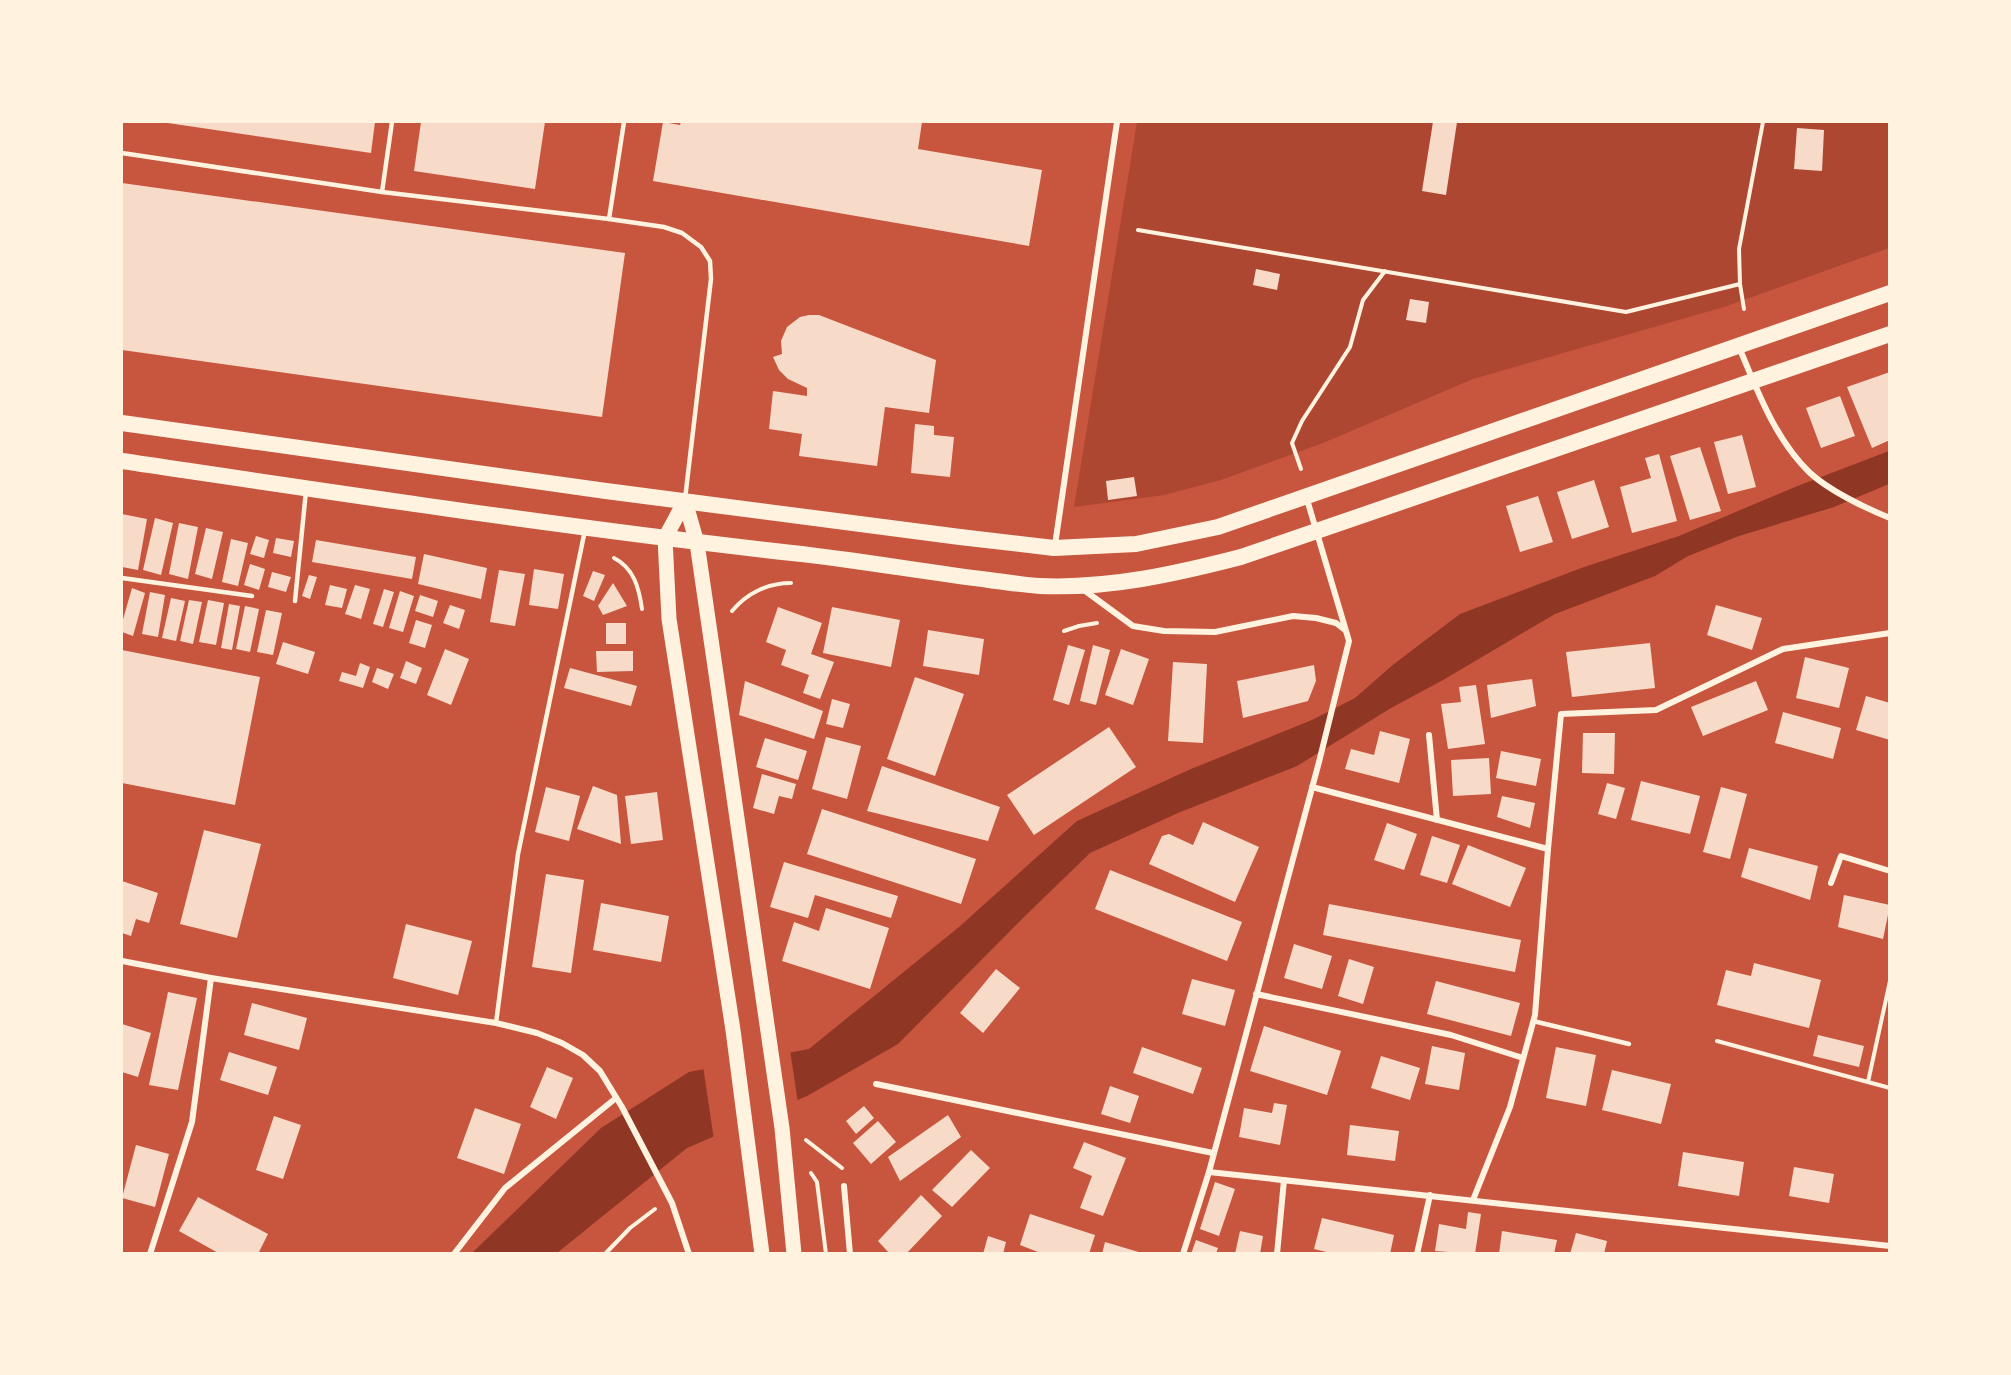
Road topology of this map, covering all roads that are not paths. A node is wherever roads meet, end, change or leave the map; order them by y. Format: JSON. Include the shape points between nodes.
{"nodes":[{"id":1,"x":392,"y":122,"type":"edge"},
{"id":2,"x":624,"y":122,"type":"edge"},
{"id":3,"x":1117,"y":122,"type":"edge"},
{"id":4,"x":122,"y":153,"type":"edge"},
{"id":5,"x":382,"y":192,"type":"junction"},
{"id":6,"x":609,"y":219,"type":"junction"},
{"id":7,"x":1890,"y":293,"type":"edge"},
{"id":8,"x":1890,"y":334,"type":"edge"},
{"id":9,"x":1739,"y":346,"type":"junction"},
{"id":10,"x":1753,"y":381,"type":"junction"},
{"id":11,"x":122,"y":423,"type":"edge"},
{"id":12,"x":122,"y":464,"type":"edge"},
{"id":13,"x":306,"y":488,"type":"junction"},
{"id":14,"x":1306,"y":496,"type":"junction"},
{"id":15,"x":685,"y":501,"type":"junction"},
{"id":16,"x":1890,"y":518,"type":"edge"},
{"id":17,"x":586,"y":528,"type":"junction"},
{"id":18,"x":1316,"y":532,"type":"junction"},
{"id":19,"x":665,"y":538,"type":"junction"},
{"id":20,"x":697,"y":543,"type":"junction"},
{"id":21,"x":1054,"y":548,"type":"junction"},
{"id":22,"x":122,"y":578,"type":"edge"},
{"id":23,"x":1078,"y":585,"type":"junction"},
{"id":24,"x":252,"y":596,"type":"dead end"},
{"id":25,"x":295,"y":601,"type":"dead end"},
{"id":26,"x":1346,"y":630,"type":"junction"},
{"id":27,"x":1890,"y":633,"type":"edge"},
{"id":28,"x":1429,"y":735,"type":"dead end"},
{"id":29,"x":1312,"y":787,"type":"junction"},
{"id":30,"x":1437,"y":820,"type":"junction"},
{"id":31,"x":1548,"y":849,"type":"junction"},
{"id":32,"x":1890,"y":872,"type":"edge"},
{"id":33,"x":1831,"y":884,"type":"dead end"},
{"id":34,"x":122,"y":961,"type":"edge"},
{"id":35,"x":211,"y":978,"type":"junction"},
{"id":36,"x":1256,"y":994,"type":"junction"},
{"id":37,"x":1533,"y":1022,"type":"junction"},
{"id":38,"x":496,"y":1023,"type":"junction"},
{"id":39,"x":1629,"y":1044,"type":"dead end"},
{"id":40,"x":1523,"y":1058,"type":"junction"},
{"id":41,"x":876,"y":1084,"type":"dead end"},
{"id":42,"x":616,"y":1098,"type":"junction"},
{"id":43,"x":1213,"y":1154,"type":"junction"},
{"id":44,"x":1209,"y":1172,"type":"junction"},
{"id":45,"x":1284,"y":1180,"type":"junction"},
{"id":46,"x":844,"y":1186,"type":"dead end"},
{"id":47,"x":1430,"y":1196,"type":"junction"},
{"id":48,"x":1473,"y":1200,"type":"junction"},
{"id":49,"x":1890,"y":1245,"type":"edge"},
{"id":50,"x":150,"y":1254,"type":"edge"},
{"id":51,"x":454,"y":1254,"type":"edge"},
{"id":52,"x":689,"y":1254,"type":"edge"},
{"id":53,"x":762,"y":1254,"type":"edge"},
{"id":54,"x":794,"y":1254,"type":"edge"},
{"id":55,"x":850,"y":1254,"type":"edge"},
{"id":56,"x":1184,"y":1254,"type":"edge"},
{"id":57,"x":1277,"y":1254,"type":"edge"},
{"id":58,"x":1417,"y":1254,"type":"edge"}],
"edges":[{"from":1,"to":5,"type":"lane"},
{"from":2,"to":6,"type":"lane"},
{"from":3,"to":21,"type":"street"},
{"from":4,"to":5,"type":"lane"},
{"from":5,"to":6,"type":"lane"},
{"from":6,"to":15,"type":"lane","via":[[682,233],[701,247],[710,261]]},
{"from":7,"to":9,"type":"highway"},
{"from":8,"to":10,"type":"highway"},
{"from":9,"to":10,"type":"street"},
{"from":9,"to":14,"type":"highway"},
{"from":10,"to":16,"type":"street","via":[[1784,442],[1810,473],[1854,502]]},
{"from":10,"to":18,"type":"highway"},
{"from":11,"to":15,"type":"highway"},
{"from":12,"to":13,"type":"highway"},
{"from":13,"to":17,"type":"highway"},
{"from":13,"to":25,"type":"lane"},
{"from":14,"to":18,"type":"street"},
{"from":14,"to":21,"type":"highway","via":[[1206,530],[1136,544]]},
{"from":15,"to":19,"type":"main road"},
{"from":15,"to":20,"type":"main road"},
{"from":15,"to":21,"type":"highway"},
{"from":17,"to":19,"type":"highway"},
{"from":17,"to":38,"type":"lane","via":[[518,854]]},
{"from":18,"to":23,"type":"highway","via":[[1170,575]]},
{"from":18,"to":26,"type":"street"},
{"from":19,"to":20,"type":"highway"},
{"from":19,"to":53,"type":"main road","via":[[669,619],[733,1030]]},
{"from":20,"to":23,"type":"highway","via":[[1028,584]]},
{"from":20,"to":54,"type":"main road","via":[[782,1128]]},
{"from":22,"to":24,"type":"lane"},
{"from":23,"to":26,"type":"street","via":[[1133,626],[1215,632],[1293,616],[1336,623]]},
{"from":26,"to":29,"type":"street","via":[[1349,641]]},
{"from":27,"to":31,"type":"street","via":[[1783,649],[1656,710],[1561,714]]},
{"from":28,"to":30,"type":"street"},
{"from":29,"to":30,"type":"street"},
{"from":29,"to":36,"type":"street"},
{"from":30,"to":31,"type":"street"},
{"from":31,"to":37,"type":"street"},
{"from":32,"to":33,"type":"street","via":[[1841,856]]},
{"from":34,"to":35,"type":"street"},
{"from":35,"to":38,"type":"street"},
{"from":35,"to":50,"type":"street","via":[[192,1122]]},
{"from":36,"to":40,"type":"street","via":[[1451,1035]]},
{"from":36,"to":43,"type":"street"},
{"from":37,"to":39,"type":"lane"},
{"from":37,"to":40,"type":"street"},
{"from":38,"to":42,"type":"street","via":[[537,1033],[583,1054],[600,1071]]},
{"from":40,"to":48,"type":"street","via":[[1510,1107]]},
{"from":41,"to":43,"type":"street"},
{"from":42,"to":51,"type":"street","via":[[505,1188]]},
{"from":42,"to":52,"type":"street","via":[[668,1195]]},
{"from":43,"to":44,"type":"street"},
{"from":44,"to":45,"type":"street"},
{"from":44,"to":56,"type":"street"},
{"from":45,"to":47,"type":"street"},
{"from":45,"to":57,"type":"street"},
{"from":46,"to":55,"type":"street"},
{"from":47,"to":48,"type":"street"},
{"from":47,"to":58,"type":"street"},
{"from":48,"to":49,"type":"street"}]}
